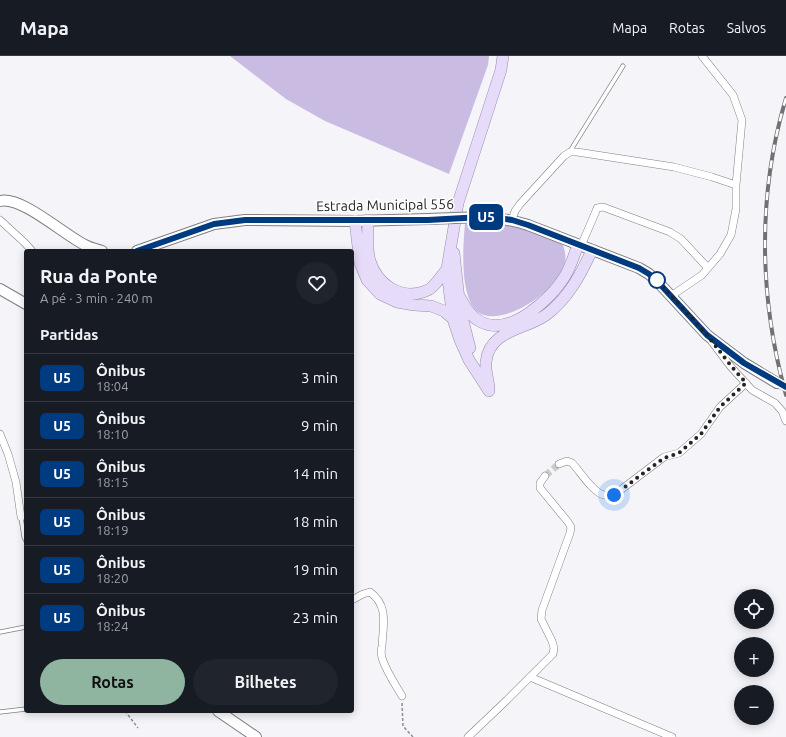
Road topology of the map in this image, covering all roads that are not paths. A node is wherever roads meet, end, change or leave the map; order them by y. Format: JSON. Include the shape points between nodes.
{"nodes":[{"id":1,"x":504,"y":56,"type":"edge"},
{"id":2,"x":702,"y":56,"type":"edge"},
{"id":3,"x":623,"y":66,"type":"dead end"},
{"id":4,"x":570,"y":152,"type":"junction"},
{"id":5,"x":736,"y":185,"type":"junction"},
{"id":6,"x":0,"y":201,"type":"edge"},
{"id":7,"x":0,"y":220,"type":"edge"},
{"id":8,"x":368,"y":220,"type":"junction"},
{"id":9,"x":512,"y":220,"type":"junction"},
{"id":10,"x":355,"y":221,"type":"junction"},
{"id":11,"x":452,"y":238,"type":"junction"},
{"id":12,"x":580,"y":245,"type":"junction"},
{"id":13,"x":30,"y":249,"type":"edge"},
{"id":14,"x":96,"y":249,"type":"edge"},
{"id":15,"x":143,"y":249,"type":"edge"},
{"id":16,"x":592,"y":250,"type":"junction"},
{"id":17,"x":708,"y":268,"type":"junction"},
{"id":18,"x":447,"y":269,"type":"junction"},
{"id":19,"x":0,"y":289,"type":"edge"},
{"id":20,"x":458,"y":294,"type":"junction"},
{"id":21,"x":671,"y":296,"type":"junction"},
{"id":22,"x":24,"y":303,"type":"edge"},
{"id":23,"x":454,"y":319,"type":"junction"},
{"id":24,"x":707,"y":335,"type":"junction"},
{"id":25,"x":479,"y":375,"type":"junction"},
{"id":26,"x":746,"y":383,"type":"junction"},
{"id":27,"x":777,"y":383,"type":"tunnel mouth"},
{"id":28,"x":786,"y":421,"type":"edge"},
{"id":29,"x":0,"y":434,"type":"edge"},
{"id":30,"x":559,"y":464,"type":"dead end"},
{"id":31,"x":545,"y":476,"type":"dead end"},
{"id":32,"x":21,"y":517,"type":"joint"},
{"id":33,"x":24,"y":537,"type":"edge"},
{"id":34,"x":354,"y":599,"type":"edge"},
{"id":35,"x":24,"y":627,"type":"edge"},
{"id":36,"x":0,"y":632,"type":"edge"},
{"id":37,"x":530,"y":677,"type":"junction"},
{"id":38,"x":402,"y":696,"type":"road end"},
{"id":39,"x":24,"y":709,"type":"edge"},
{"id":40,"x":0,"y":712,"type":"edge"},
{"id":41,"x":221,"y":713,"type":"edge"},
{"id":42,"x":256,"y":737,"type":"edge"},
{"id":43,"x":468,"y":737,"type":"edge"},
{"id":44,"x":672,"y":737,"type":"edge"}],
"edges":[{"from":1,"to":11,"type":"main road","via":[[502,70],[458,203]]},
{"from":2,"to":5,"type":"street","via":[[733,95],[742,120]]},
{"from":3,"to":4,"type":"lane"},
{"from":4,"to":5,"type":"street","via":[[674,167]]},
{"from":4,"to":9,"type":"street","via":[[520,204]]},
{"from":5,"to":17,"type":"street","via":[[736,209],[731,235]]},
{"from":6,"to":14,"type":"main road","via":[[23,205],[84,245]]},
{"from":7,"to":13,"type":"street"},
{"from":8,"to":9,"type":"main road","name":"Estrada Municipal 556","bridge":true,"via":[[482,217]]},
{"from":8,"to":10,"type":"main road","name":"Estrada Municipal 556"},
{"from":8,"to":18,"type":"main road","via":[[370,260],[376,275],[386,286],[400,293],[417,294],[430,289]]},
{"from":9,"to":12,"type":"main road","name":"Estrada Municipal 556"},
{"from":10,"to":15,"type":"main road","name":"Estrada Municipal 556","via":[[245,220],[214,224]]},
{"from":10,"to":23,"type":"main road","via":[[360,263],[367,280],[380,294],[396,302],[431,306],[444,311]]},
{"from":11,"to":18,"type":"main road"},
{"from":11,"to":20,"type":"main road"},
{"from":12,"to":16,"type":"main road","name":"Estrada Municipal 556"},
{"from":12,"to":17,"type":"street","via":[[597,208],[603,207],[670,232],[682,239]]},
{"from":12,"to":20,"type":"main road","via":[[557,288],[530,313],[510,323],[495,326],[481,322],[468,312]]},
{"from":16,"to":21,"type":"main road","name":"Estrada Municipal 556","via":[[639,268],[649,274]]},
{"from":16,"to":25,"type":"main road","via":[[577,280],[554,308],[536,321],[506,333],[494,343],[486,363],[489,391]]},
{"from":17,"to":21,"type":"street"},
{"from":18,"to":23,"type":"main road"},
{"from":19,"to":22,"type":"main road"},
{"from":20,"to":25,"type":"main road","via":[[463,322]]},
{"from":21,"to":24,"type":"main road","name":"Estrada Municipal 556"},
{"from":23,"to":25,"type":"main road","via":[[465,351]]},
{"from":24,"to":26,"type":"street"},
{"from":24,"to":27,"type":"main road","name":"Estrada Municipal 556","via":[[744,363]]},
{"from":26,"to":28,"type":"street","via":[[752,390],[775,403]]},
{"from":26,"to":30,"type":"street","via":[[720,407],[701,434],[679,453],[664,458],[614,495],[599,494],[572,462]]},
{"from":29,"to":32,"type":"street","via":[[16,482]]},
{"from":31,"to":37,"type":"street","via":[[540,488],[571,527],[542,610],[541,619],[552,642],[553,654]]},
{"from":32,"to":33,"type":"lane"},
{"from":34,"to":38,"type":"street","via":[[370,592],[380,601],[384,618],[381,656]]},
{"from":35,"to":36,"type":"lane"},
{"from":37,"to":43,"type":"street"},
{"from":37,"to":44,"type":"street"},
{"from":39,"to":40,"type":"lane"},
{"from":41,"to":42,"type":"main road"}]}
